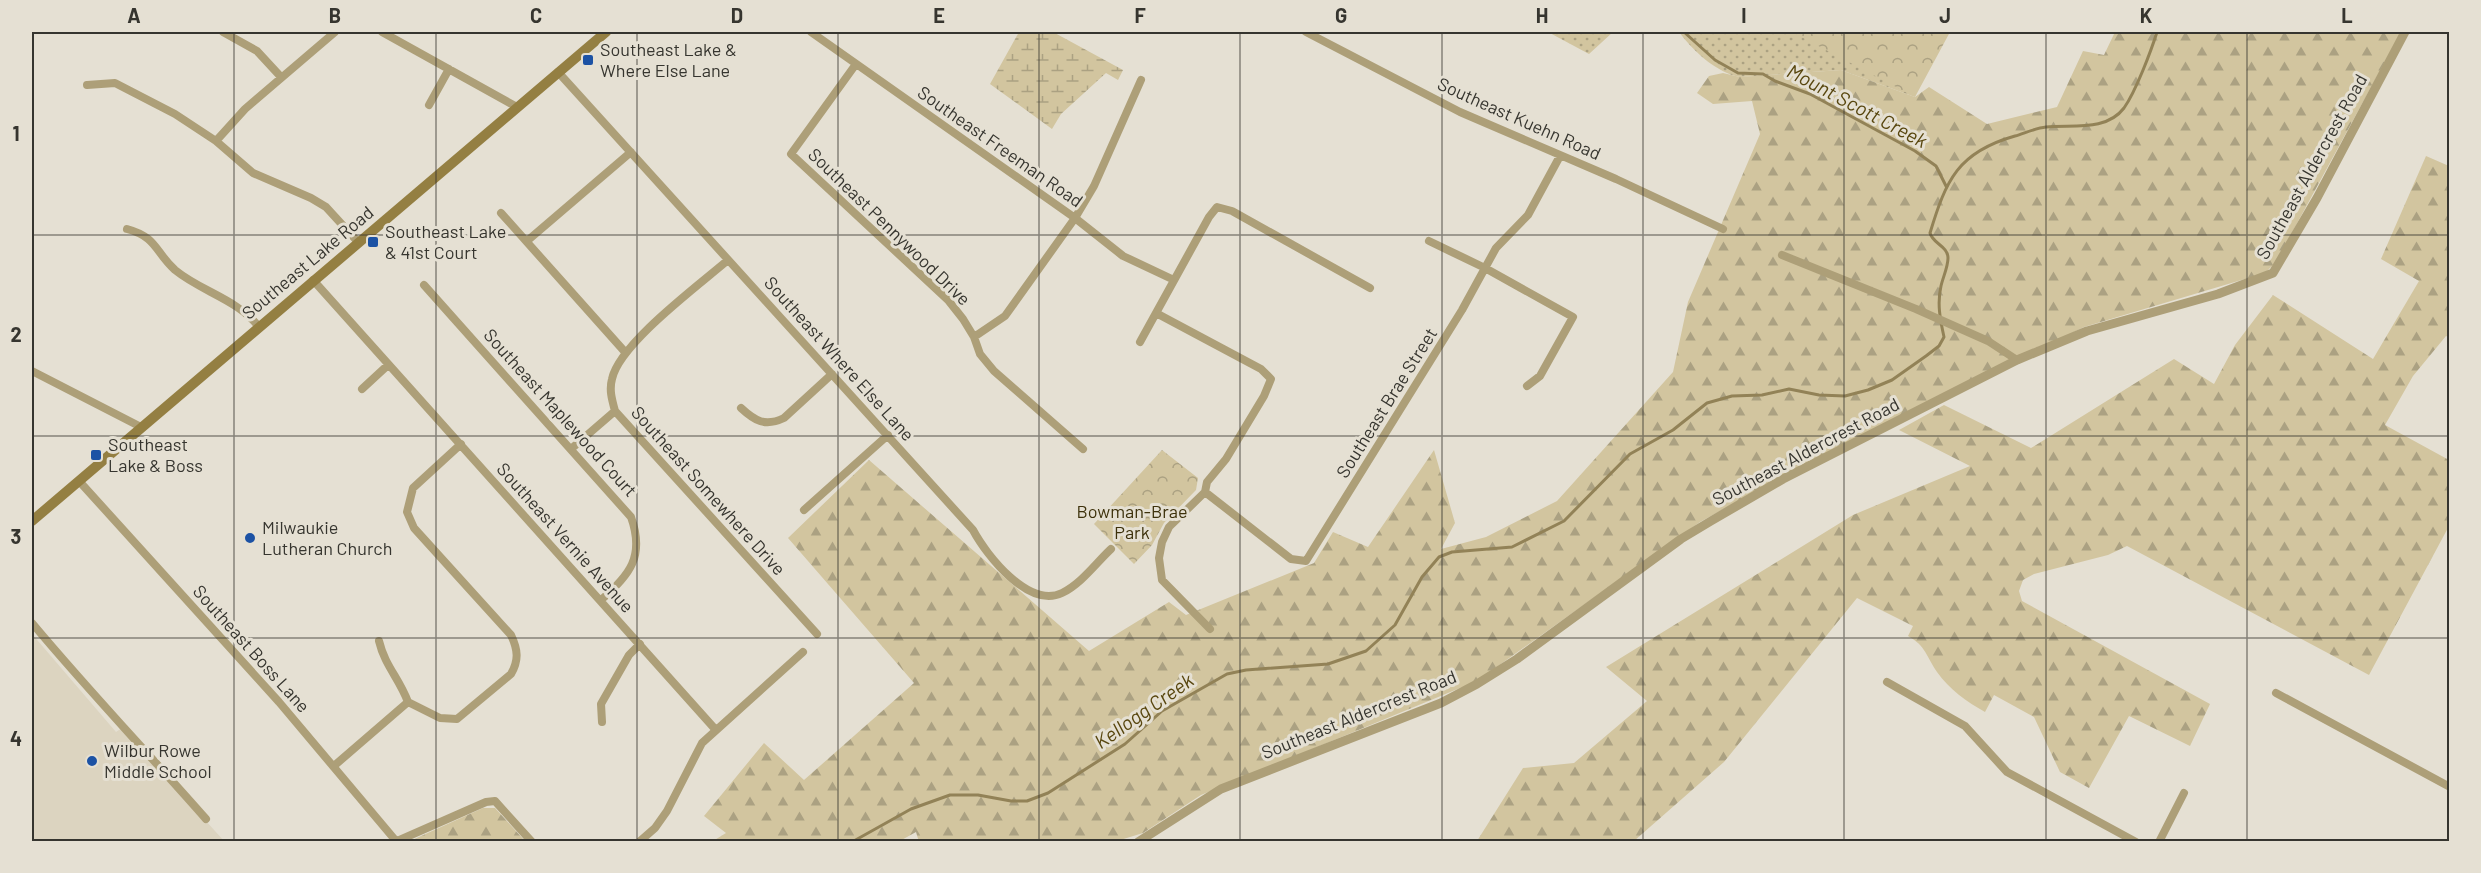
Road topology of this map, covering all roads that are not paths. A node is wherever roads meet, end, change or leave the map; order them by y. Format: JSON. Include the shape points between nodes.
{"nodes":[{"id":1,"x":224,"y":32,"type":"edge"},
{"id":2,"x":335,"y":32,"type":"edge"},
{"id":3,"x":382,"y":32,"type":"edge"},
{"id":4,"x":606,"y":32,"type":"edge"},
{"id":5,"x":811,"y":32,"type":"edge"},
{"id":6,"x":1306,"y":32,"type":"edge"},
{"id":7,"x":2405,"y":32,"type":"edge"},
{"id":8,"x":856,"y":64,"type":"junction"},
{"id":9,"x":449,"y":69,"type":"junction"},
{"id":10,"x":558,"y":72,"type":"junction"},
{"id":11,"x":281,"y":76,"type":"junction"},
{"id":12,"x":1141,"y":80,"type":"dead end"},
{"id":13,"x":87,"y":85,"type":"dead end"},
{"id":14,"x":429,"y":105,"type":"dead end"},
{"id":15,"x":517,"y":107,"type":"junction"},
{"id":16,"x":216,"y":141,"type":"junction"},
{"id":17,"x":631,"y":152,"type":"junction"},
{"id":18,"x":1560,"y":156,"type":"junction"},
{"id":19,"x":501,"y":213,"type":"dead end"},
{"id":20,"x":1075,"y":218,"type":"junction"},
{"id":21,"x":127,"y":229,"type":"dead end"},
{"id":22,"x":1724,"y":229,"type":"dead end"},
{"id":23,"x":527,"y":241,"type":"junction"},
{"id":24,"x":1429,"y":241,"type":"dead end"},
{"id":25,"x":358,"y":242,"type":"junction"},
{"id":26,"x":1782,"y":255,"type":"dead end"},
{"id":27,"x":728,"y":260,"type":"junction"},
{"id":28,"x":1485,"y":268,"type":"junction"},
{"id":29,"x":313,"y":280,"type":"junction"},
{"id":30,"x":1174,"y":280,"type":"junction"},
{"id":31,"x":424,"y":285,"type":"dead end"},
{"id":32,"x":1370,"y":288,"type":"dead end"},
{"id":33,"x":1156,"y":313,"type":"junction"},
{"id":34,"x":260,"y":327,"type":"junction"},
{"id":35,"x":974,"y":337,"type":"junction"},
{"id":36,"x":1140,"y":342,"type":"dead end"},
{"id":37,"x":625,"y":352,"type":"junction"},
{"id":38,"x":2017,"y":360,"type":"junction"},
{"id":39,"x":388,"y":365,"type":"junction"},
{"id":40,"x":32,"y":371,"type":"edge"},
{"id":41,"x":832,"y":374,"type":"junction"},
{"id":42,"x":1527,"y":386,"type":"dead end"},
{"id":43,"x":362,"y":389,"type":"dead end"},
{"id":44,"x":741,"y":408,"type":"dead end"},
{"id":45,"x":615,"y":411,"type":"junction"},
{"id":46,"x":141,"y":427,"type":"junction"},
{"id":47,"x":888,"y":435,"type":"junction"},
{"id":48,"x":460,"y":444,"type":"junction"},
{"id":49,"x":571,"y":449,"type":"junction"},
{"id":50,"x":1083,"y":449,"type":"dead end"},
{"id":51,"x":79,"y":481,"type":"junction"},
{"id":52,"x":1205,"y":492,"type":"junction"},
{"id":53,"x":804,"y":510,"type":"dead end"},
{"id":54,"x":32,"y":521,"type":"edge"},
{"id":55,"x":1111,"y":549,"type":"dead end"},
{"id":56,"x":601,"y":600,"type":"junction"},
{"id":57,"x":32,"y":623,"type":"edge"},
{"id":58,"x":1210,"y":628,"type":"dead end"},
{"id":59,"x":817,"y":634,"type":"dead end"},
{"id":60,"x":379,"y":641,"type":"dead end"},
{"id":61,"x":640,"y":644,"type":"junction"},
{"id":62,"x":803,"y":652,"type":"dead end"},
{"id":63,"x":1887,"y":682,"type":"dead end"},
{"id":64,"x":2276,"y":693,"type":"dead end"},
{"id":65,"x":408,"y":702,"type":"junction"},
{"id":66,"x":602,"y":722,"type":"dead end"},
{"id":67,"x":715,"y":729,"type":"junction"},
{"id":68,"x":335,"y":765,"type":"junction"},
{"id":69,"x":2450,"y":787,"type":"edge"},
{"id":70,"x":2184,"y":793,"type":"dead end"},
{"id":71,"x":207,"y":819,"type":"dead end"},
{"id":72,"x":395,"y":841,"type":"edge"},
{"id":73,"x":532,"y":842,"type":"edge"},
{"id":74,"x":639,"y":842,"type":"edge"},
{"id":75,"x":1138,"y":842,"type":"edge"},
{"id":76,"x":2136,"y":842,"type":"edge"},
{"id":77,"x":2159,"y":842,"type":"edge"}],
"edges":[{"from":1,"to":11,"type":"street","via":[[257,51]]},
{"from":2,"to":11,"type":"street"},
{"from":3,"to":9,"type":"street"},
{"from":4,"to":10,"type":"main road","name":"Southeast Lake Road"},
{"from":5,"to":8,"type":"street","name":"Southeast Freeman Road"},
{"from":6,"to":18,"type":"street","name":"Southeast Kuehn Road","via":[[1460,112]]},
{"from":7,"to":38,"type":"street","name":"Southeast Aldercrest Road","via":[[2272,273],[2218,294],[2087,331]]},
{"from":8,"to":20,"type":"street","name":"Southeast Freeman Road"},
{"from":8,"to":35,"type":"street","name":"Southeast Pennywood Drive","via":[[791,154],[948,300]]},
{"from":9,"to":14,"type":"street"},
{"from":9,"to":15,"type":"street"},
{"from":10,"to":15,"type":"main road","name":"Southeast Lake Road"},
{"from":10,"to":17,"type":"street","name":"Southeast Where Else Lane"},
{"from":11,"to":16,"type":"street"},
{"from":12,"to":20,"type":"street","via":[[1094,186]]},
{"from":13,"to":16,"type":"street","via":[[115,83]]},
{"from":15,"to":25,"type":"main road","name":"Southeast Lake Road"},
{"from":16,"to":25,"type":"street","via":[[253,173],[326,207]]},
{"from":17,"to":23,"type":"street"},
{"from":17,"to":27,"type":"street","name":"Southeast Where Else Lane"},
{"from":18,"to":22,"type":"street","name":"Southeast Kuehn Road"},
{"from":18,"to":28,"type":"street","name":"Southeast Brae Street","via":[[1528,215],[1500,242]]},
{"from":19,"to":23,"type":"street"},
{"from":20,"to":30,"type":"street","name":"Southeast Freeman Road","via":[[1123,256]]},
{"from":20,"to":35,"type":"street","via":[[1005,316]]},
{"from":21,"to":34,"type":"street","via":[[151,240],[179,273],[244,309]]},
{"from":23,"to":37,"type":"street"},
{"from":24,"to":28,"type":"street"},
{"from":25,"to":29,"type":"main road","name":"Southeast Lake Road"},
{"from":26,"to":38,"type":"street","via":[[1916,309],[1999,347]]},
{"from":27,"to":37,"type":"street","name":"Southeast Somewhere Drive"},
{"from":27,"to":41,"type":"street","name":"Southeast Where Else Lane"},
{"from":28,"to":42,"type":"street","via":[[1573,317],[1540,376]]},
{"from":28,"to":52,"type":"street","name":"Southeast Brae Street","via":[[1306,561],[1291,559]]},
{"from":29,"to":34,"type":"main road","name":"Southeast Lake Road"},
{"from":29,"to":39,"type":"street","name":"Southeast Vernie Avenue"},
{"from":30,"to":32,"type":"street","via":[[1217,207]]},
{"from":30,"to":33,"type":"street"},
{"from":31,"to":49,"type":"street","name":"Southeast Maplewood Court"},
{"from":33,"to":36,"type":"street"},
{"from":33,"to":52,"type":"street","via":[[1261,369],[1271,379],[1226,459],[1207,482]]},
{"from":34,"to":46,"type":"main road","name":"Southeast Lake Road"},
{"from":35,"to":50,"type":"street","via":[[994,371]]},
{"from":37,"to":45,"type":"street","name":"Southeast Somewhere Drive","via":[[612,378],[610,392]]},
{"from":38,"to":75,"type":"street","name":"Southeast Aldercrest Road","via":[[1711,520],[1477,684],[1441,703],[1221,789]]},
{"from":39,"to":43,"type":"street"},
{"from":39,"to":48,"type":"street","name":"Southeast Vernie Avenue"},
{"from":40,"to":46,"type":"street"},
{"from":41,"to":44,"type":"street","via":[[776,422],[758,422]]},
{"from":41,"to":47,"type":"street","name":"Southeast Where Else Lane"},
{"from":45,"to":49,"type":"street"},
{"from":45,"to":59,"type":"street","name":"Southeast Somewhere Drive"},
{"from":46,"to":51,"type":"main road","name":"Southeast Lake Road"},
{"from":47,"to":53,"type":"street"},
{"from":47,"to":55,"type":"street","name":"Southeast Where Else Lane","via":[[1011,579],[1037,595],[1060,595]]},
{"from":48,"to":56,"type":"street","name":"Southeast Vernie Avenue"},
{"from":48,"to":65,"type":"street","via":[[413,488],[406,512],[414,528],[510,635],[518,655],[516,665],[511,674],[457,719],[440,718]]},
{"from":49,"to":56,"type":"street","name":"Southeast Maplewood Court","via":[[624,506],[636,530],[638,543],[630,569]]},
{"from":51,"to":54,"type":"main road","name":"Southeast Lake Road"},
{"from":51,"to":68,"type":"street","name":"Southeast Boss Lane"},
{"from":52,"to":58,"type":"street","via":[[1169,527],[1162,542],[1159,571],[1168,587]]},
{"from":56,"to":61,"type":"street","name":"Southeast Vernie Avenue"},
{"from":57,"to":71,"type":"street","via":[[102,706]]},
{"from":60,"to":65,"type":"street","via":[[384,663],[402,686]]},
{"from":61,"to":66,"type":"street","via":[[629,655],[601,704]]},
{"from":61,"to":67,"type":"street","name":"Southeast Vernie Avenue"},
{"from":62,"to":67,"type":"street"},
{"from":63,"to":76,"type":"street","via":[[1965,726],[2007,772]]},
{"from":64,"to":69,"type":"street"},
{"from":65,"to":68,"type":"street"},
{"from":67,"to":74,"type":"street","via":[[693,756],[667,811]]},
{"from":68,"to":72,"type":"street","name":"Southeast Boss Lane"},
{"from":70,"to":77,"type":"street"},
{"from":72,"to":73,"type":"street","via":[[495,801]]}]}
